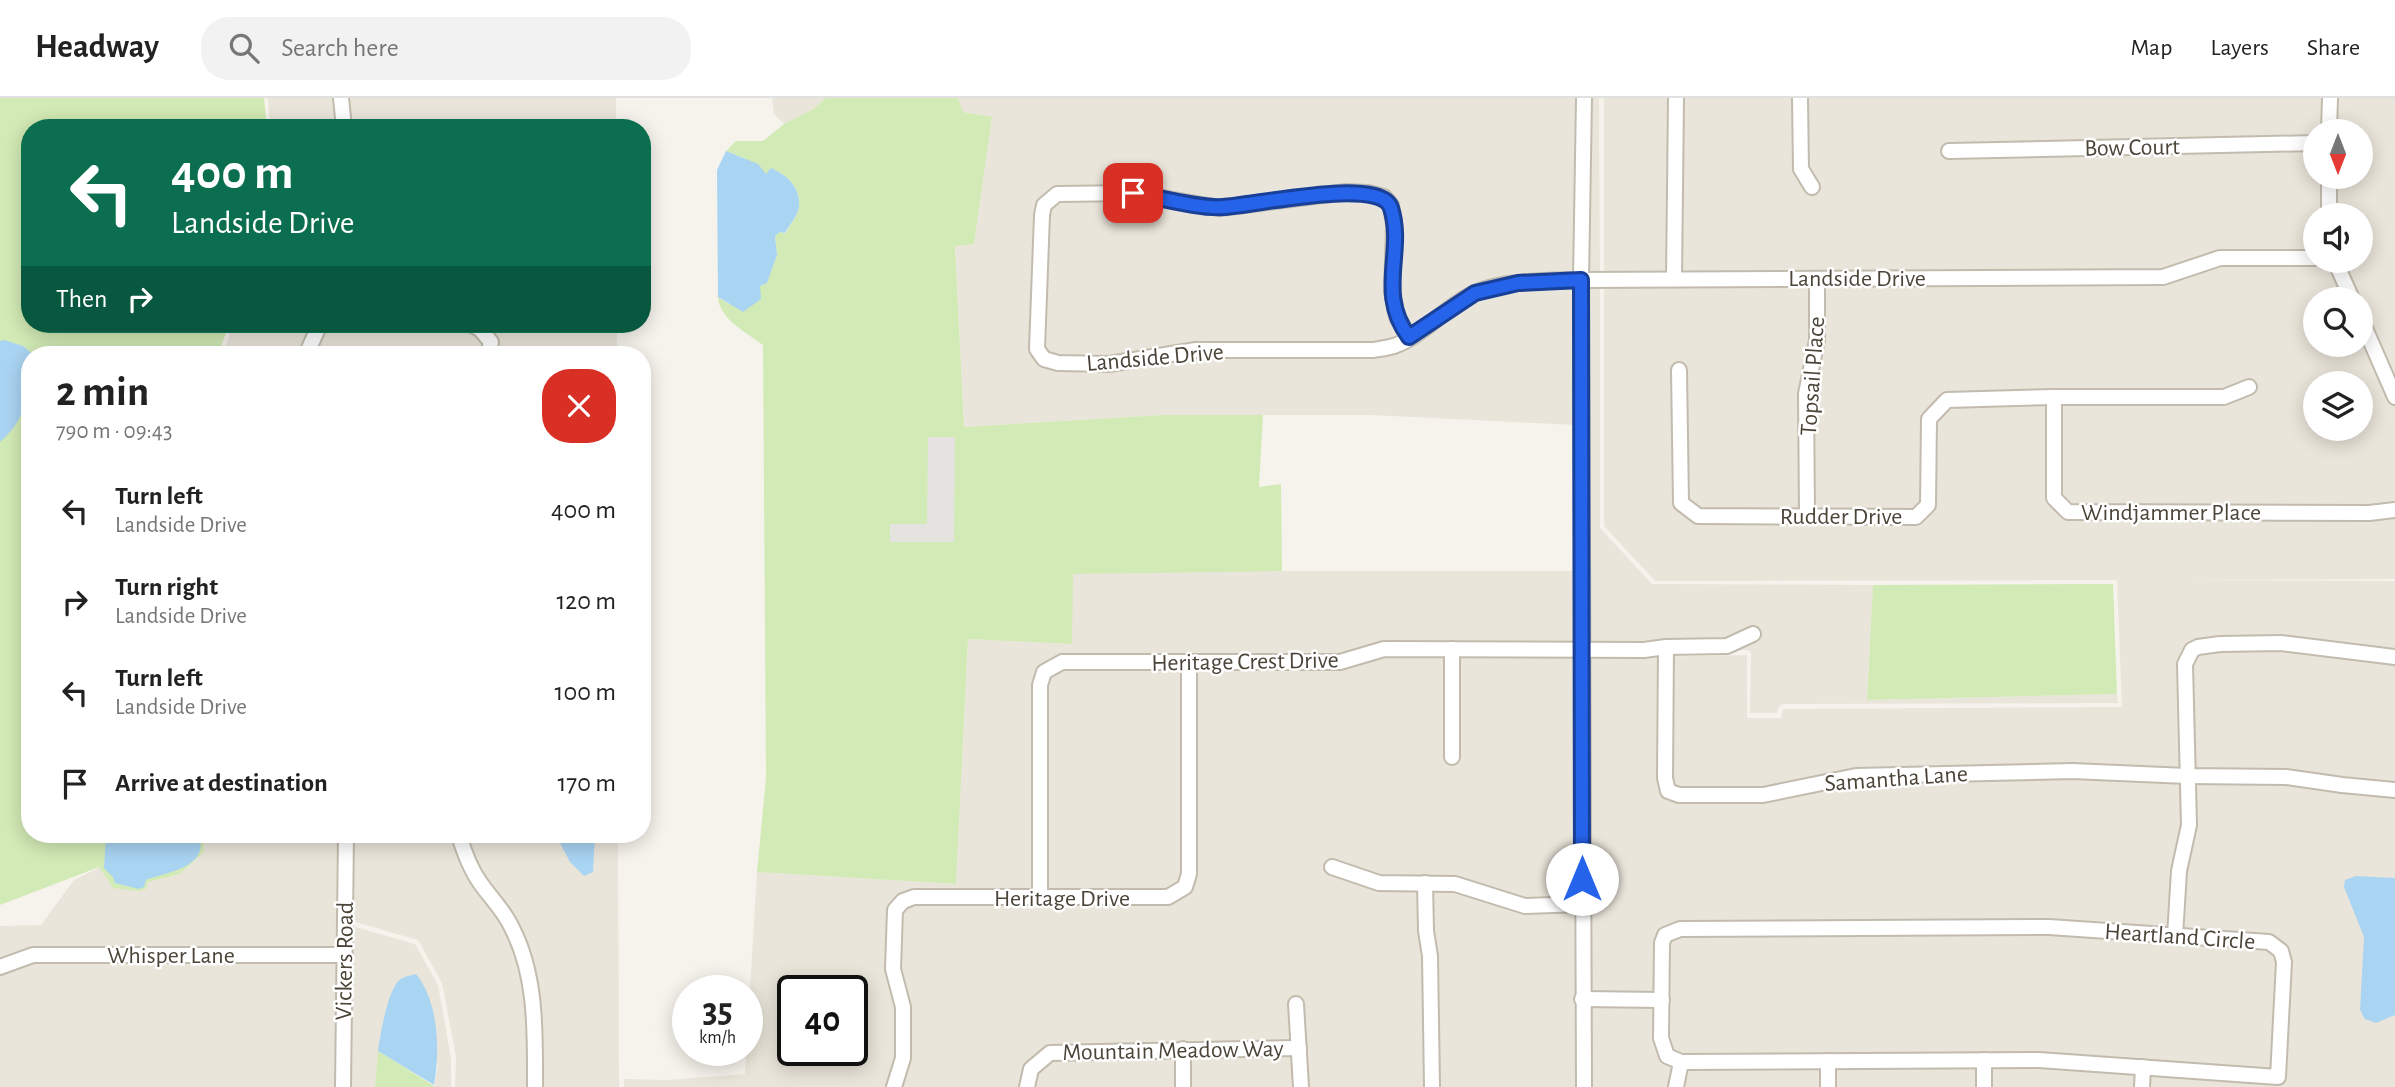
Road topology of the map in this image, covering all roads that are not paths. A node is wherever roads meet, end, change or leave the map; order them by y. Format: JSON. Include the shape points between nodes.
{"nodes":[{"id":1,"x":341,"y":98,"type":"edge"},
{"id":2,"x":1584,"y":98,"type":"edge"},
{"id":3,"x":1676,"y":98,"type":"edge"},
{"id":4,"x":1800,"y":98,"type":"edge"},
{"id":5,"x":2330,"y":98,"type":"edge"},
{"id":6,"x":343,"y":119,"type":"edge"},
{"id":7,"x":2329,"y":119,"type":"edge"},
{"id":8,"x":2303,"y":143,"type":"edge"},
{"id":9,"x":1949,"y":151,"type":"dead end"},
{"id":10,"x":1812,"y":187,"type":"dead end"},
{"id":11,"x":2303,"y":258,"type":"edge"},
{"id":12,"x":1674,"y":279,"type":"junction"},
{"id":13,"x":1817,"y":279,"type":"junction"},
{"id":14,"x":1581,"y":280,"type":"junction"},
{"id":15,"x":1409,"y":337,"type":"junction"},
{"id":16,"x":2373,"y":342,"type":"edge"},
{"id":17,"x":1679,"y":370,"type":"dead end"},
{"id":18,"x":2391,"y":376,"type":"edge"},
{"id":19,"x":2249,"y":387,"type":"dead end"},
{"id":20,"x":2054,"y":397,"type":"junction"},
{"id":21,"x":2395,"y":397,"type":"edge"},
{"id":22,"x":2395,"y":510,"type":"edge"},
{"id":23,"x":1807,"y":515,"type":"junction"},
{"id":24,"x":1753,"y":634,"type":"dead end"},
{"id":25,"x":1666,"y":647,"type":"junction"},
{"id":26,"x":1452,"y":649,"type":"junction"},
{"id":27,"x":1583,"y":651,"type":"junction"},
{"id":28,"x":2395,"y":657,"type":"edge"},
{"id":29,"x":1189,"y":662,"type":"junction"},
{"id":30,"x":1452,"y":757,"type":"dead end"},
{"id":31,"x":2188,"y":776,"type":"junction"},
{"id":32,"x":2395,"y":790,"type":"edge"},
{"id":33,"x":346,"y":843,"type":"edge"},
{"id":34,"x":461,"y":843,"type":"edge"},
{"id":35,"x":1332,"y":867,"type":"dead end"},
{"id":36,"x":1426,"y":883,"type":"junction"},
{"id":37,"x":1040,"y":898,"type":"junction"},
{"id":38,"x":1582,"y":904,"type":"junction"},
{"id":39,"x":2175,"y":936,"type":"junction"},
{"id":40,"x":344,"y":955,"type":"junction"},
{"id":41,"x":0,"y":967,"type":"edge"},
{"id":42,"x":1582,"y":995,"type":"junction"},
{"id":43,"x":1661,"y":995,"type":"junction"},
{"id":44,"x":1296,"y":1004,"type":"dead end"},
{"id":45,"x":1299,"y":1048,"type":"junction"},
{"id":46,"x":1184,"y":1049,"type":"junction"},
{"id":47,"x":1984,"y":1060,"type":"junction"},
{"id":48,"x":1828,"y":1061,"type":"junction"},
{"id":49,"x":1681,"y":1062,"type":"junction"},
{"id":50,"x":2143,"y":1067,"type":"junction"},
{"id":51,"x":2283,"y":1082,"type":"edge"},
{"id":52,"x":343,"y":1087,"type":"edge"},
{"id":53,"x":535,"y":1087,"type":"edge"},
{"id":54,"x":894,"y":1087,"type":"edge"},
{"id":55,"x":1027,"y":1087,"type":"edge"},
{"id":56,"x":1183,"y":1087,"type":"edge"},
{"id":57,"x":1301,"y":1087,"type":"edge"},
{"id":58,"x":1432,"y":1087,"type":"edge"},
{"id":59,"x":1584,"y":1087,"type":"edge"},
{"id":60,"x":1676,"y":1087,"type":"edge"},
{"id":61,"x":1828,"y":1087,"type":"edge"},
{"id":62,"x":1984,"y":1087,"type":"edge"},
{"id":63,"x":2142,"y":1087,"type":"edge"}],
"edges":[{"from":1,"to":6,"type":"street"},
{"from":2,"to":14,"type":"street"},
{"from":3,"to":12,"type":"street"},
{"from":4,"to":10,"type":"street","via":[[1801,169]]},
{"from":5,"to":7,"type":"street"},
{"from":8,"to":9,"type":"street","name":"Bow Court"},
{"from":11,"to":13,"type":"street","name":"Landside Drive","via":[[2220,258],[2163,277]]},
{"from":12,"to":13,"type":"street","name":"Landside Drive"},
{"from":12,"to":14,"type":"street","name":"Landside Drive"},
{"from":13,"to":23,"type":"street","name":"Topsail Place","via":[[1817,340],[1805,394]]},
{"from":14,"to":15,"type":"street","name":"Landside Drive","via":[[1518,283],[1475,293]]},
{"from":14,"to":27,"type":"street"},
{"from":15,"to":15,"type":"street","name":"Landside Drive","via":[[1373,350],[1196,350],[1109,364],[1044,359],[1036,341],[1044,205],[1057,194],[1133,193],[1220,208],[1346,192],[1384,197],[1391,205],[1394,226],[1392,292],[1397,317]]},
{"from":16,"to":18,"type":"street"},
{"from":17,"to":23,"type":"street","name":"Rudder Drive","via":[[1681,503],[1698,516]]},
{"from":18,"to":21,"type":"street"},
{"from":19,"to":20,"type":"street","name":"Rudder Drive","via":[[2224,397]]},
{"from":20,"to":22,"type":"street","name":"Windjammer Place","via":[[2054,498],[2068,512]]},
{"from":20,"to":23,"type":"street","name":"Rudder Drive","via":[[1947,400],[1929,419],[1928,505],[1916,517]]},
{"from":24,"to":25,"type":"street","name":"Heritage Crest Drive","via":[[1727,646]]},
{"from":25,"to":27,"type":"street","name":"Heritage Crest Drive"},
{"from":25,"to":31,"type":"street","name":"Samantha Lane","via":[[1665,778],[1668,791],[1679,794],[1763,795],[1856,776],[2072,771]]},
{"from":26,"to":27,"type":"street","name":"Heritage Crest Drive"},
{"from":26,"to":29,"type":"street","name":"Heritage Crest Drive","via":[[1384,649],[1340,662]]},
{"from":26,"to":30,"type":"street"},
{"from":27,"to":38,"type":"street"},
{"from":28,"to":31,"type":"street","via":[[2281,643],[2220,644],[2192,650],[2185,664]]},
{"from":29,"to":37,"type":"street","name":"Heritage Drive","via":[[1189,874],[1185,887],[1168,897]]},
{"from":29,"to":37,"type":"street","name":"Heritage Crest Drive","via":[[1062,662],[1044,672],[1040,685]]},
{"from":31,"to":32,"type":"street","name":"Samantha Lane","via":[[2286,776]]},
{"from":31,"to":39,"type":"street","via":[[2189,825],[2179,871]]},
{"from":33,"to":40,"type":"street","name":"Vickers Road"},
{"from":34,"to":53,"type":"street","via":[[478,881],[512,927],[528,969],[535,1019]]},
{"from":35,"to":36,"type":"street","via":[[1379,883]]},
{"from":36,"to":38,"type":"street","via":[[1455,884],[1525,906]]},
{"from":36,"to":58,"type":"street"},
{"from":37,"to":54,"type":"street","name":"Heritage Drive","via":[[914,897],[895,910],[893,969],[903,1007],[903,1058]]},
{"from":38,"to":42,"type":"street"},
{"from":39,"to":43,"type":"street","name":"Heartland Circle","via":[[2049,927],[1680,929],[1665,935],[1662,943]]},
{"from":39,"to":51,"type":"street","name":"Heartland Circle","via":[[2269,942],[2281,951]]},
{"from":40,"to":41,"type":"street","name":"Whisper Lane","via":[[33,955]]},
{"from":40,"to":52,"type":"street","name":"Vickers Road"},
{"from":42,"to":43,"type":"street"},
{"from":42,"to":59,"type":"street"},
{"from":43,"to":49,"type":"street","name":"Heartland Circle","via":[[1661,1038],[1667,1056]]},
{"from":44,"to":45,"type":"street"},
{"from":45,"to":46,"type":"street","name":"Mountain Meadow Way"},
{"from":45,"to":57,"type":"street"},
{"from":46,"to":55,"type":"street","name":"Mountain Meadow Way","via":[[1050,1053],[1031,1069]]},
{"from":46,"to":56,"type":"street"},
{"from":47,"to":48,"type":"street","name":"Heartland Circle"},
{"from":47,"to":50,"type":"street","name":"Heartland Circle"},
{"from":47,"to":62,"type":"street"},
{"from":48,"to":49,"type":"street","name":"Heartland Circle"},
{"from":48,"to":61,"type":"street"},
{"from":49,"to":60,"type":"street"},
{"from":50,"to":51,"type":"street","name":"Heartland Circle"},
{"from":50,"to":63,"type":"street"}]}
